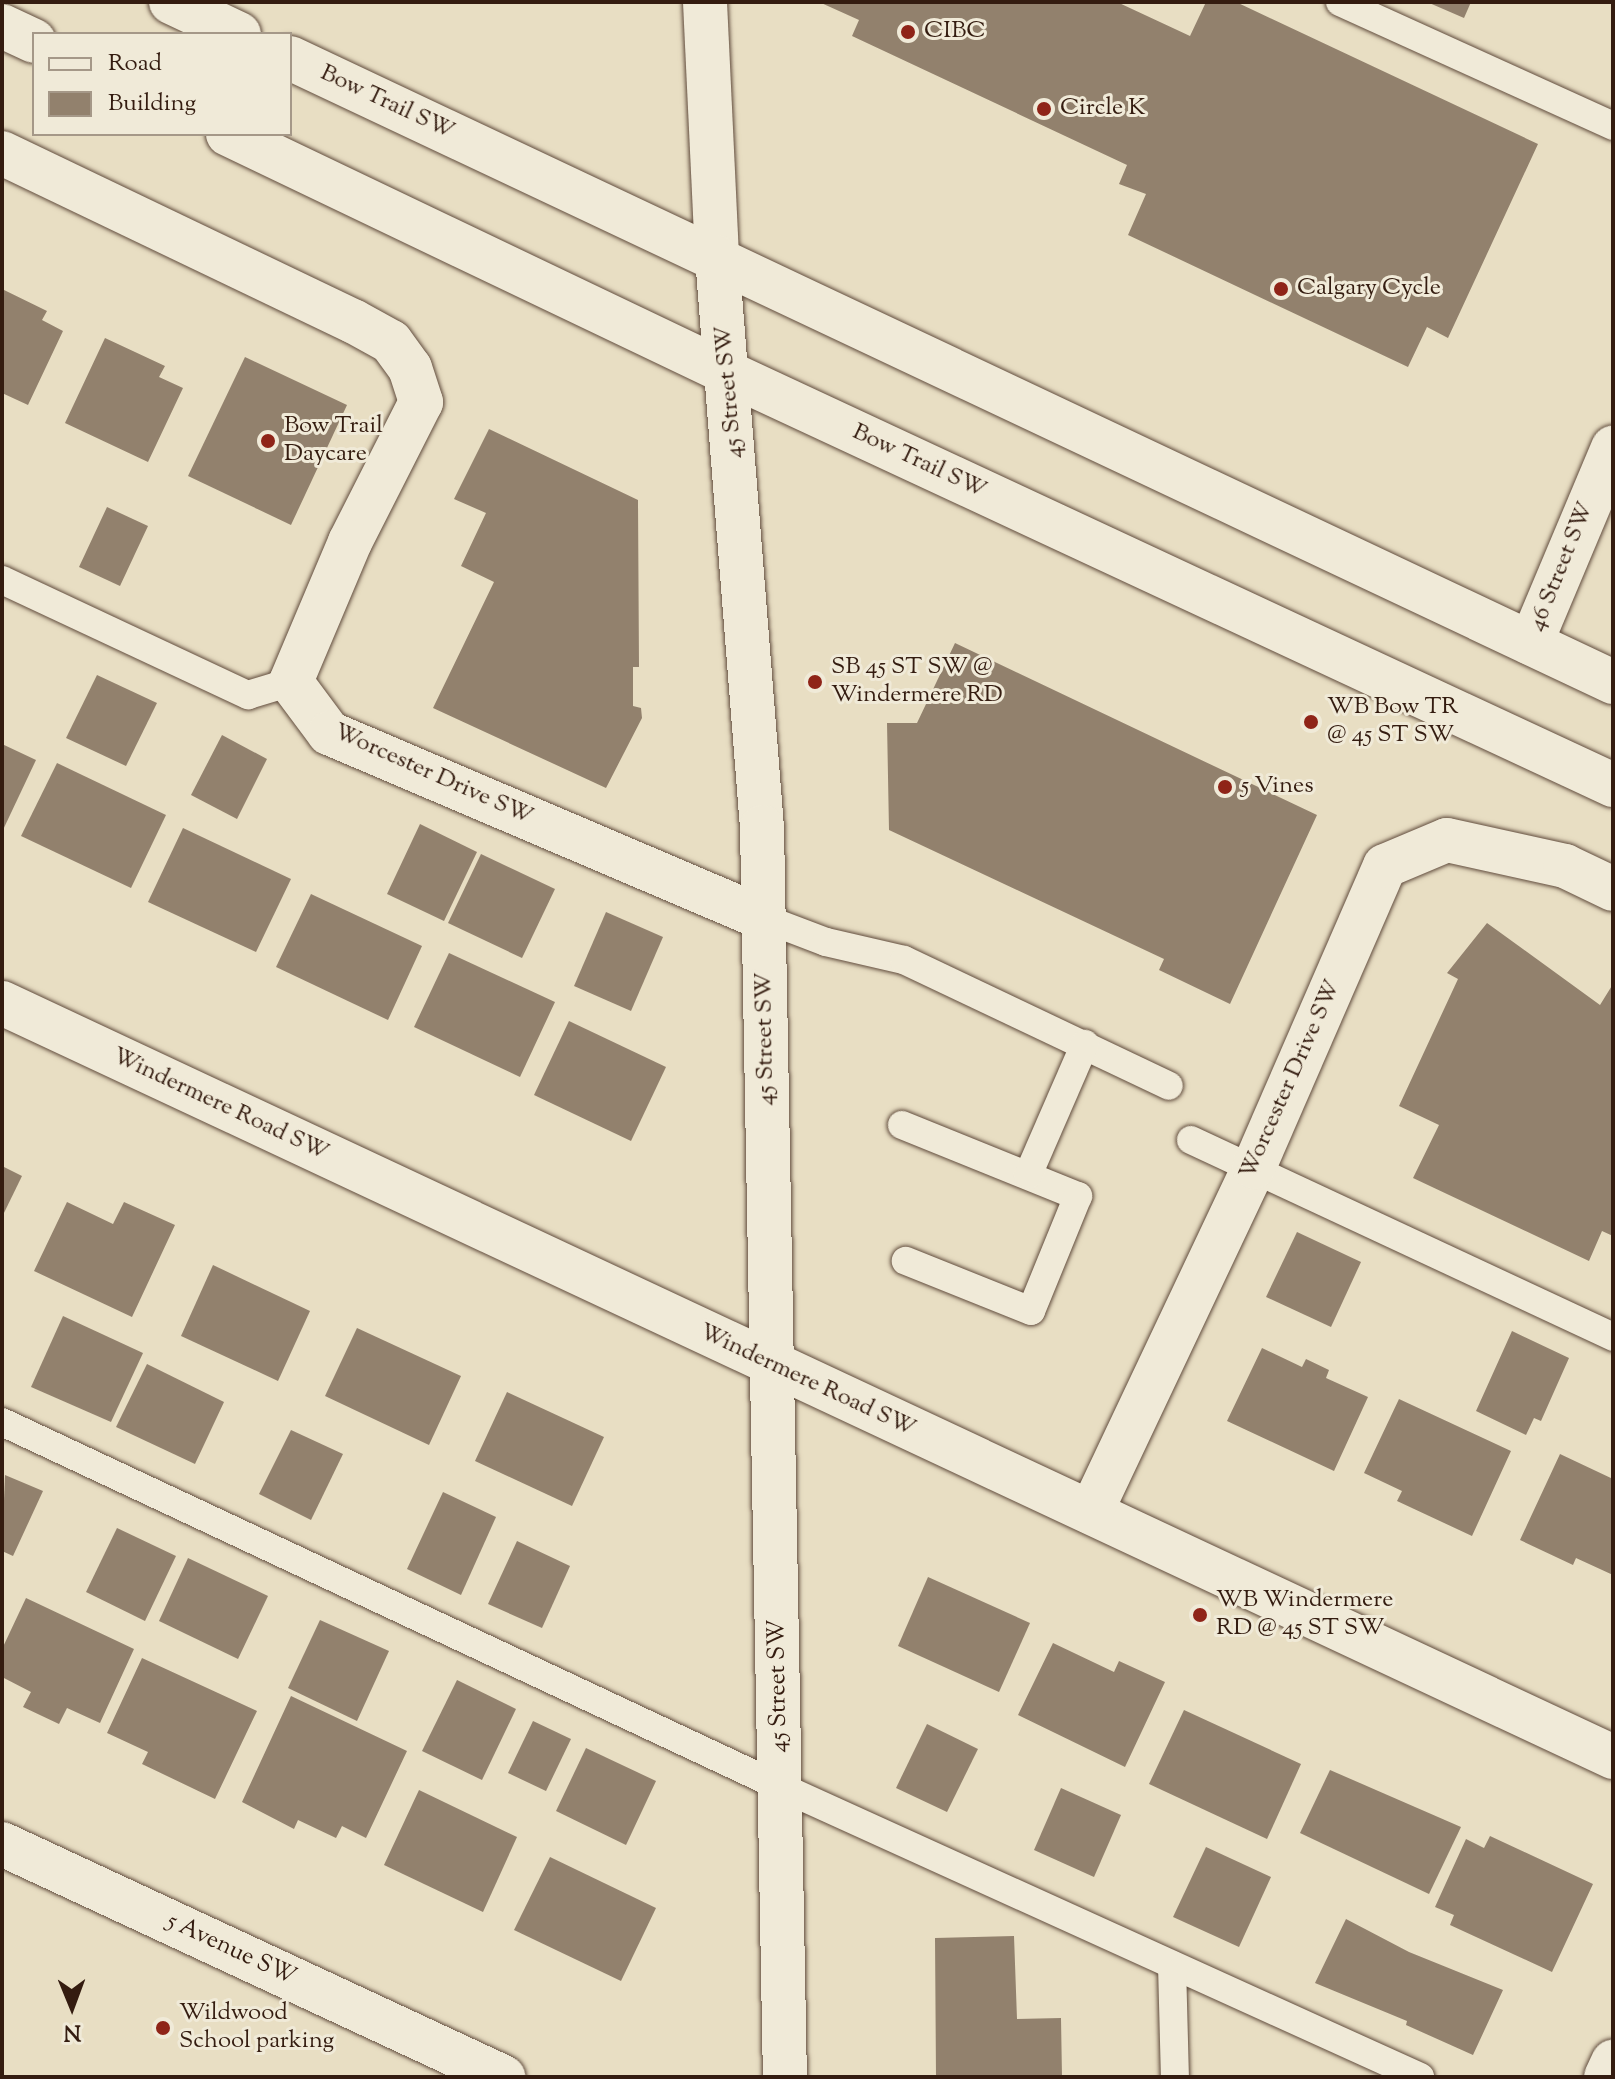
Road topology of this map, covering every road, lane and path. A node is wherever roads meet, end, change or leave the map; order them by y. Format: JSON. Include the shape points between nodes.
{"nodes":[{"id":1,"x":171,"y":2,"type":"edge"},
{"id":2,"x":705,"y":2,"type":"edge"},
{"id":3,"x":1340,"y":2,"type":"edge"},
{"id":4,"x":2,"y":26,"type":"edge"},
{"id":5,"x":235,"y":32,"type":"edge"},
{"id":6,"x":32,"y":40,"type":"edge"},
{"id":7,"x":292,"y":59,"type":"edge"},
{"id":8,"x":1613,"y":126,"type":"edge"},
{"id":9,"x":232,"y":136,"type":"edge"},
{"id":10,"x":2,"y":153,"type":"edge"},
{"id":11,"x":717,"y":257,"type":"junction"},
{"id":12,"x":730,"y":374,"type":"junction"},
{"id":13,"x":1613,"y":448,"type":"edge"},
{"id":14,"x":1596,"y":531,"type":"edge"},
{"id":15,"x":2,"y":580,"type":"edge"},
{"id":16,"x":1531,"y":643,"type":"junction"},
{"id":17,"x":291,"y":682,"type":"junction"},
{"id":18,"x":1613,"y":682,"type":"edge"},
{"id":19,"x":1613,"y":785,"type":"edge"},
{"id":20,"x":1613,"y":889,"type":"edge"},
{"id":21,"x":763,"y":918,"type":"junction"},
{"id":22,"x":2,"y":1003,"type":"edge"},
{"id":23,"x":1085,"y":1044,"type":"junction"},
{"id":24,"x":1169,"y":1086,"type":"dead end"},
{"id":25,"x":902,"y":1125,"type":"dead end"},
{"id":26,"x":1191,"y":1140,"type":"dead end"},
{"id":27,"x":1254,"y":1167,"type":"junction"},
{"id":28,"x":1028,"y":1175,"type":"junction"},
{"id":29,"x":906,"y":1261,"type":"dead end"},
{"id":30,"x":1613,"y":1337,"type":"edge"},
{"id":31,"x":773,"y":1367,"type":"junction"},
{"id":32,"x":2,"y":1422,"type":"edge"},
{"id":33,"x":1091,"y":1512,"type":"junction"},
{"id":34,"x":1613,"y":1757,"type":"edge"},
{"id":35,"x":781,"y":1787,"type":"junction"},
{"id":36,"x":2,"y":1844,"type":"edge"},
{"id":37,"x":1172,"y":1965,"type":"junction"},
{"id":38,"x":1613,"y":2062,"type":"edge"},
{"id":39,"x":503,"y":2077,"type":"edge"},
{"id":40,"x":785,"y":2077,"type":"edge"},
{"id":41,"x":1175,"y":2077,"type":"edge"},
{"id":42,"x":1420,"y":2077,"type":"edge"},
{"id":43,"x":1606,"y":2077,"type":"edge"}],
"edges":[{"from":1,"to":5,"type":"street"},
{"from":2,"to":11,"type":"street","name":"45 Street SW"},
{"from":3,"to":8,"type":"lane"},
{"from":4,"to":6,"type":"street"},
{"from":7,"to":11,"type":"street","name":"Bow Trail SW"},
{"from":9,"to":12,"type":"street","name":"Bow Trail SW"},
{"from":10,"to":17,"type":"street","via":[[391,342],[410,368],[421,402],[350,542]]},
{"from":11,"to":12,"type":"street","name":"45 Street SW"},
{"from":11,"to":16,"type":"street","name":"Bow Trail SW"},
{"from":12,"to":19,"type":"street","name":"Bow Trail SW"},
{"from":12,"to":21,"type":"street","name":"45 Street SW"},
{"from":13,"to":14,"type":"street","name":"46 Street SW"},
{"from":14,"to":16,"type":"street","name":"46 Street SW"},
{"from":15,"to":17,"type":"lane","via":[[248,695]]},
{"from":16,"to":18,"type":"street","name":"Bow Trail SW"},
{"from":17,"to":21,"type":"street","name":"Worcester Drive SW","via":[[329,733]]},
{"from":20,"to":27,"type":"street","name":"Worcester Drive SW","via":[[1565,866],[1447,840],[1385,866]]},
{"from":21,"to":23,"type":"lane","via":[[826,942],[904,960]]},
{"from":21,"to":31,"type":"street","name":"45 Street SW"},
{"from":22,"to":31,"type":"street","name":"Windermere Road SW"},
{"from":23,"to":24,"type":"lane"},
{"from":23,"to":28,"type":"lane"},
{"from":25,"to":28,"type":"lane"},
{"from":26,"to":27,"type":"lane"},
{"from":27,"to":30,"type":"lane"},
{"from":27,"to":33,"type":"street","name":"Worcester Drive SW"},
{"from":28,"to":29,"type":"lane","via":[[1078,1196],[1031,1311]]},
{"from":31,"to":33,"type":"street","name":"Windermere Road SW"},
{"from":31,"to":35,"type":"street","name":"45 Street SW"},
{"from":32,"to":35,"type":"lane"},
{"from":33,"to":34,"type":"street","name":"Windermere Road SW"},
{"from":35,"to":37,"type":"lane"},
{"from":35,"to":40,"type":"street","name":"45 Street SW"},
{"from":36,"to":39,"type":"street","name":"5 Avenue SW"},
{"from":37,"to":41,"type":"lane"},
{"from":37,"to":42,"type":"lane"},
{"from":38,"to":43,"type":"street"}]}
